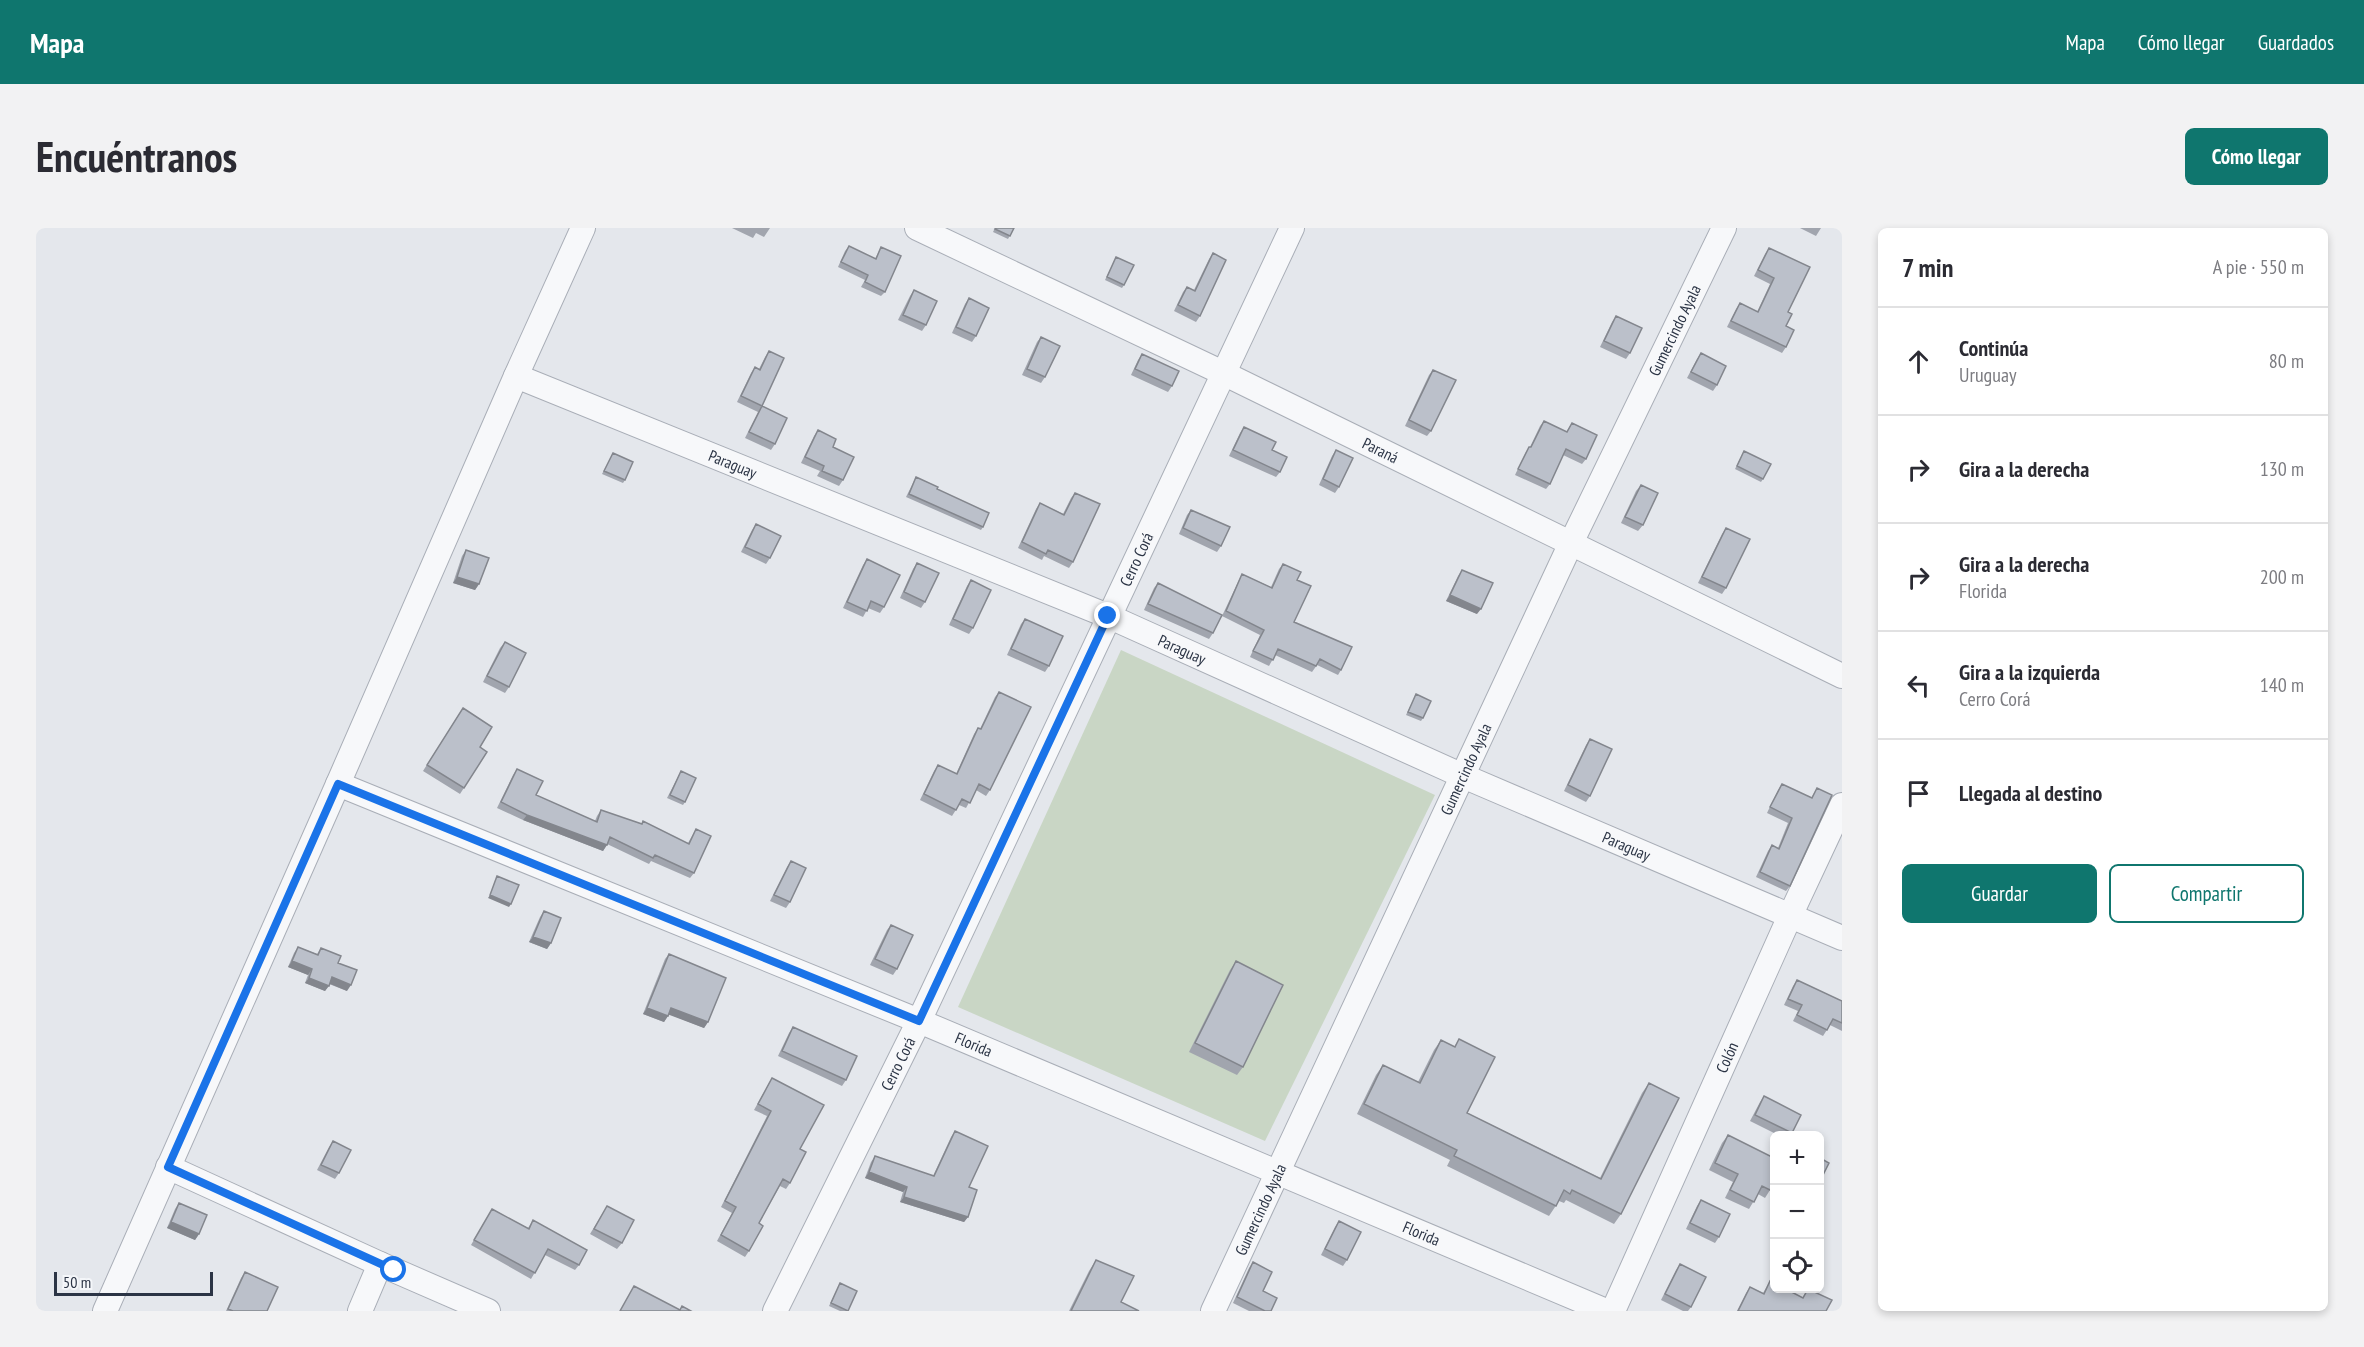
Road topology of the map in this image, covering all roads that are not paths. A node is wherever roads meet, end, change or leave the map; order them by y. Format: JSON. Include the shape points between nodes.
{"nodes":[{"id":1,"x":583,"y":228,"type":"edge"},
{"id":2,"x":917,"y":228,"type":"edge"},
{"id":3,"x":1292,"y":228,"type":"edge"},
{"id":4,"x":1724,"y":228,"type":"edge"},
{"id":5,"x":1223,"y":373,"type":"junction"},
{"id":6,"x":516,"y":376,"type":"junction"},
{"id":7,"x":1570,"y":543,"type":"junction"},
{"id":8,"x":1108,"y":616,"type":"junction"},
{"id":9,"x":1842,"y":676,"type":"edge"},
{"id":10,"x":1463,"y":776,"type":"junction"},
{"id":11,"x":338,"y":784,"type":"junction"},
{"id":12,"x":1842,"y":805,"type":"edge"},
{"id":13,"x":1790,"y":916,"type":"junction"},
{"id":14,"x":1842,"y":938,"type":"edge"},
{"id":15,"x":919,"y":1021,"type":"junction"},
{"id":16,"x":168,"y":1167,"type":"junction"},
{"id":17,"x":1278,"y":1171,"type":"junction"},
{"id":18,"x":380,"y":1264,"type":"junction"},
{"id":19,"x":105,"y":1311,"type":"edge"},
{"id":20,"x":360,"y":1311,"type":"edge"},
{"id":21,"x":488,"y":1311,"type":"edge"},
{"id":22,"x":776,"y":1311,"type":"edge"},
{"id":23,"x":1213,"y":1311,"type":"edge"},
{"id":24,"x":1606,"y":1311,"type":"edge"},
{"id":25,"x":1613,"y":1311,"type":"edge"}],
"edges":[{"from":1,"to":6,"type":"street"},
{"from":2,"to":5,"type":"street","name":"Paraná"},
{"from":3,"to":5,"type":"street","name":"Cerro Corá"},
{"from":4,"to":7,"type":"street","name":"Gumercindo Ayala"},
{"from":5,"to":7,"type":"street","name":"Paraná"},
{"from":5,"to":8,"type":"street","name":"Cerro Corá"},
{"from":6,"to":8,"type":"street","name":"Paraguay"},
{"from":6,"to":11,"type":"street"},
{"from":7,"to":9,"type":"street","name":"Paraná"},
{"from":7,"to":10,"type":"street","name":"Gumercindo Ayala"},
{"from":8,"to":10,"type":"street","name":"Paraguay"},
{"from":8,"to":15,"type":"street","name":"Cerro Corá"},
{"from":10,"to":13,"type":"street","name":"Paraguay"},
{"from":10,"to":17,"type":"street","name":"Gumercindo Ayala"},
{"from":11,"to":15,"type":"street","name":"Florida"},
{"from":11,"to":16,"type":"street"},
{"from":12,"to":13,"type":"street","name":"Colón"},
{"from":13,"to":14,"type":"street","name":"Paraguay"},
{"from":13,"to":25,"type":"street","name":"Colón"},
{"from":15,"to":17,"type":"street","name":"Florida"},
{"from":15,"to":22,"type":"street","name":"Cerro Corá"},
{"from":16,"to":18,"type":"street"},
{"from":16,"to":19,"type":"street"},
{"from":17,"to":23,"type":"street","name":"Gumercindo Ayala"},
{"from":17,"to":24,"type":"street","name":"Florida"},
{"from":18,"to":20,"type":"street"},
{"from":18,"to":21,"type":"street"}]}
